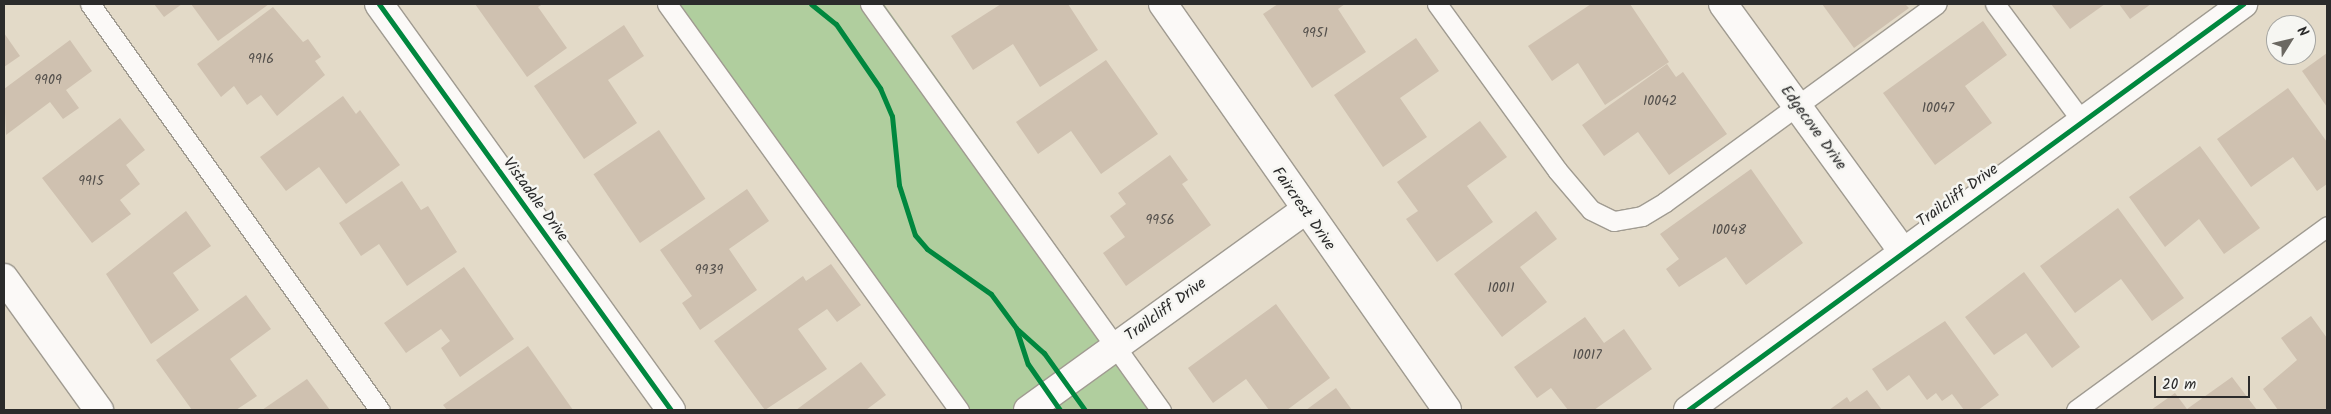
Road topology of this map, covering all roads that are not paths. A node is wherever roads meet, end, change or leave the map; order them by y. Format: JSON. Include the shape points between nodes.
{"nodes":[{"id":1,"x":90,"y":4,"type":"edge"},
{"id":2,"x":378,"y":4,"type":"edge"},
{"id":3,"x":667,"y":4,"type":"edge"},
{"id":4,"x":870,"y":4,"type":"edge"},
{"id":5,"x":1163,"y":4,"type":"edge"},
{"id":6,"x":1437,"y":4,"type":"edge"},
{"id":7,"x":1723,"y":4,"type":"edge"},
{"id":8,"x":1937,"y":4,"type":"edge"},
{"id":9,"x":1995,"y":4,"type":"edge"},
{"id":10,"x":2243,"y":4,"type":"edge"},
{"id":11,"x":1798,"y":107,"type":"junction"},
{"id":12,"x":2082,"y":121,"type":"junction"},
{"id":13,"x":1304,"y":211,"type":"junction"},
{"id":14,"x":2327,"y":226,"type":"edge"},
{"id":15,"x":1903,"y":252,"type":"junction"},
{"id":16,"x":4,"y":278,"type":"edge"},
{"id":17,"x":1116,"y":347,"type":"junction"},
{"id":18,"x":99,"y":410,"type":"edge"},
{"id":19,"x":380,"y":410,"type":"edge"},
{"id":20,"x":671,"y":410,"type":"edge"},
{"id":21,"x":959,"y":410,"type":"edge"},
{"id":22,"x":1028,"y":410,"type":"edge"},
{"id":23,"x":1161,"y":410,"type":"edge"},
{"id":24,"x":1447,"y":410,"type":"edge"},
{"id":25,"x":1688,"y":410,"type":"edge"},
{"id":26,"x":2076,"y":410,"type":"edge"}],
"edges":[{"from":1,"to":19,"type":"lane"},
{"from":2,"to":20,"type":"street","name":"Vistadale Drive"},
{"from":3,"to":21,"type":"lane"},
{"from":4,"to":17,"type":"lane"},
{"from":5,"to":13,"type":"street","name":"Faircrest Drive"},
{"from":6,"to":11,"type":"lane","via":[[1557,170],[1591,210],[1614,221],[1642,216],[1665,202]]},
{"from":7,"to":11,"type":"street","name":"Edgecove Drive"},
{"from":8,"to":11,"type":"lane"},
{"from":9,"to":12,"type":"lane"},
{"from":10,"to":12,"type":"street","name":"Trailcliff Drive"},
{"from":11,"to":15,"type":"street","name":"Edgecove Drive"},
{"from":12,"to":15,"type":"street","name":"Trailcliff Drive"},
{"from":13,"to":17,"type":"street","name":"Trailcliff Drive"},
{"from":13,"to":24,"type":"street","name":"Faircrest Drive"},
{"from":14,"to":26,"type":"lane"},
{"from":15,"to":25,"type":"street","name":"Trailcliff Drive"},
{"from":16,"to":18,"type":"street"},
{"from":17,"to":22,"type":"street","name":"Trailcliff Drive"},
{"from":17,"to":23,"type":"lane"}]}
